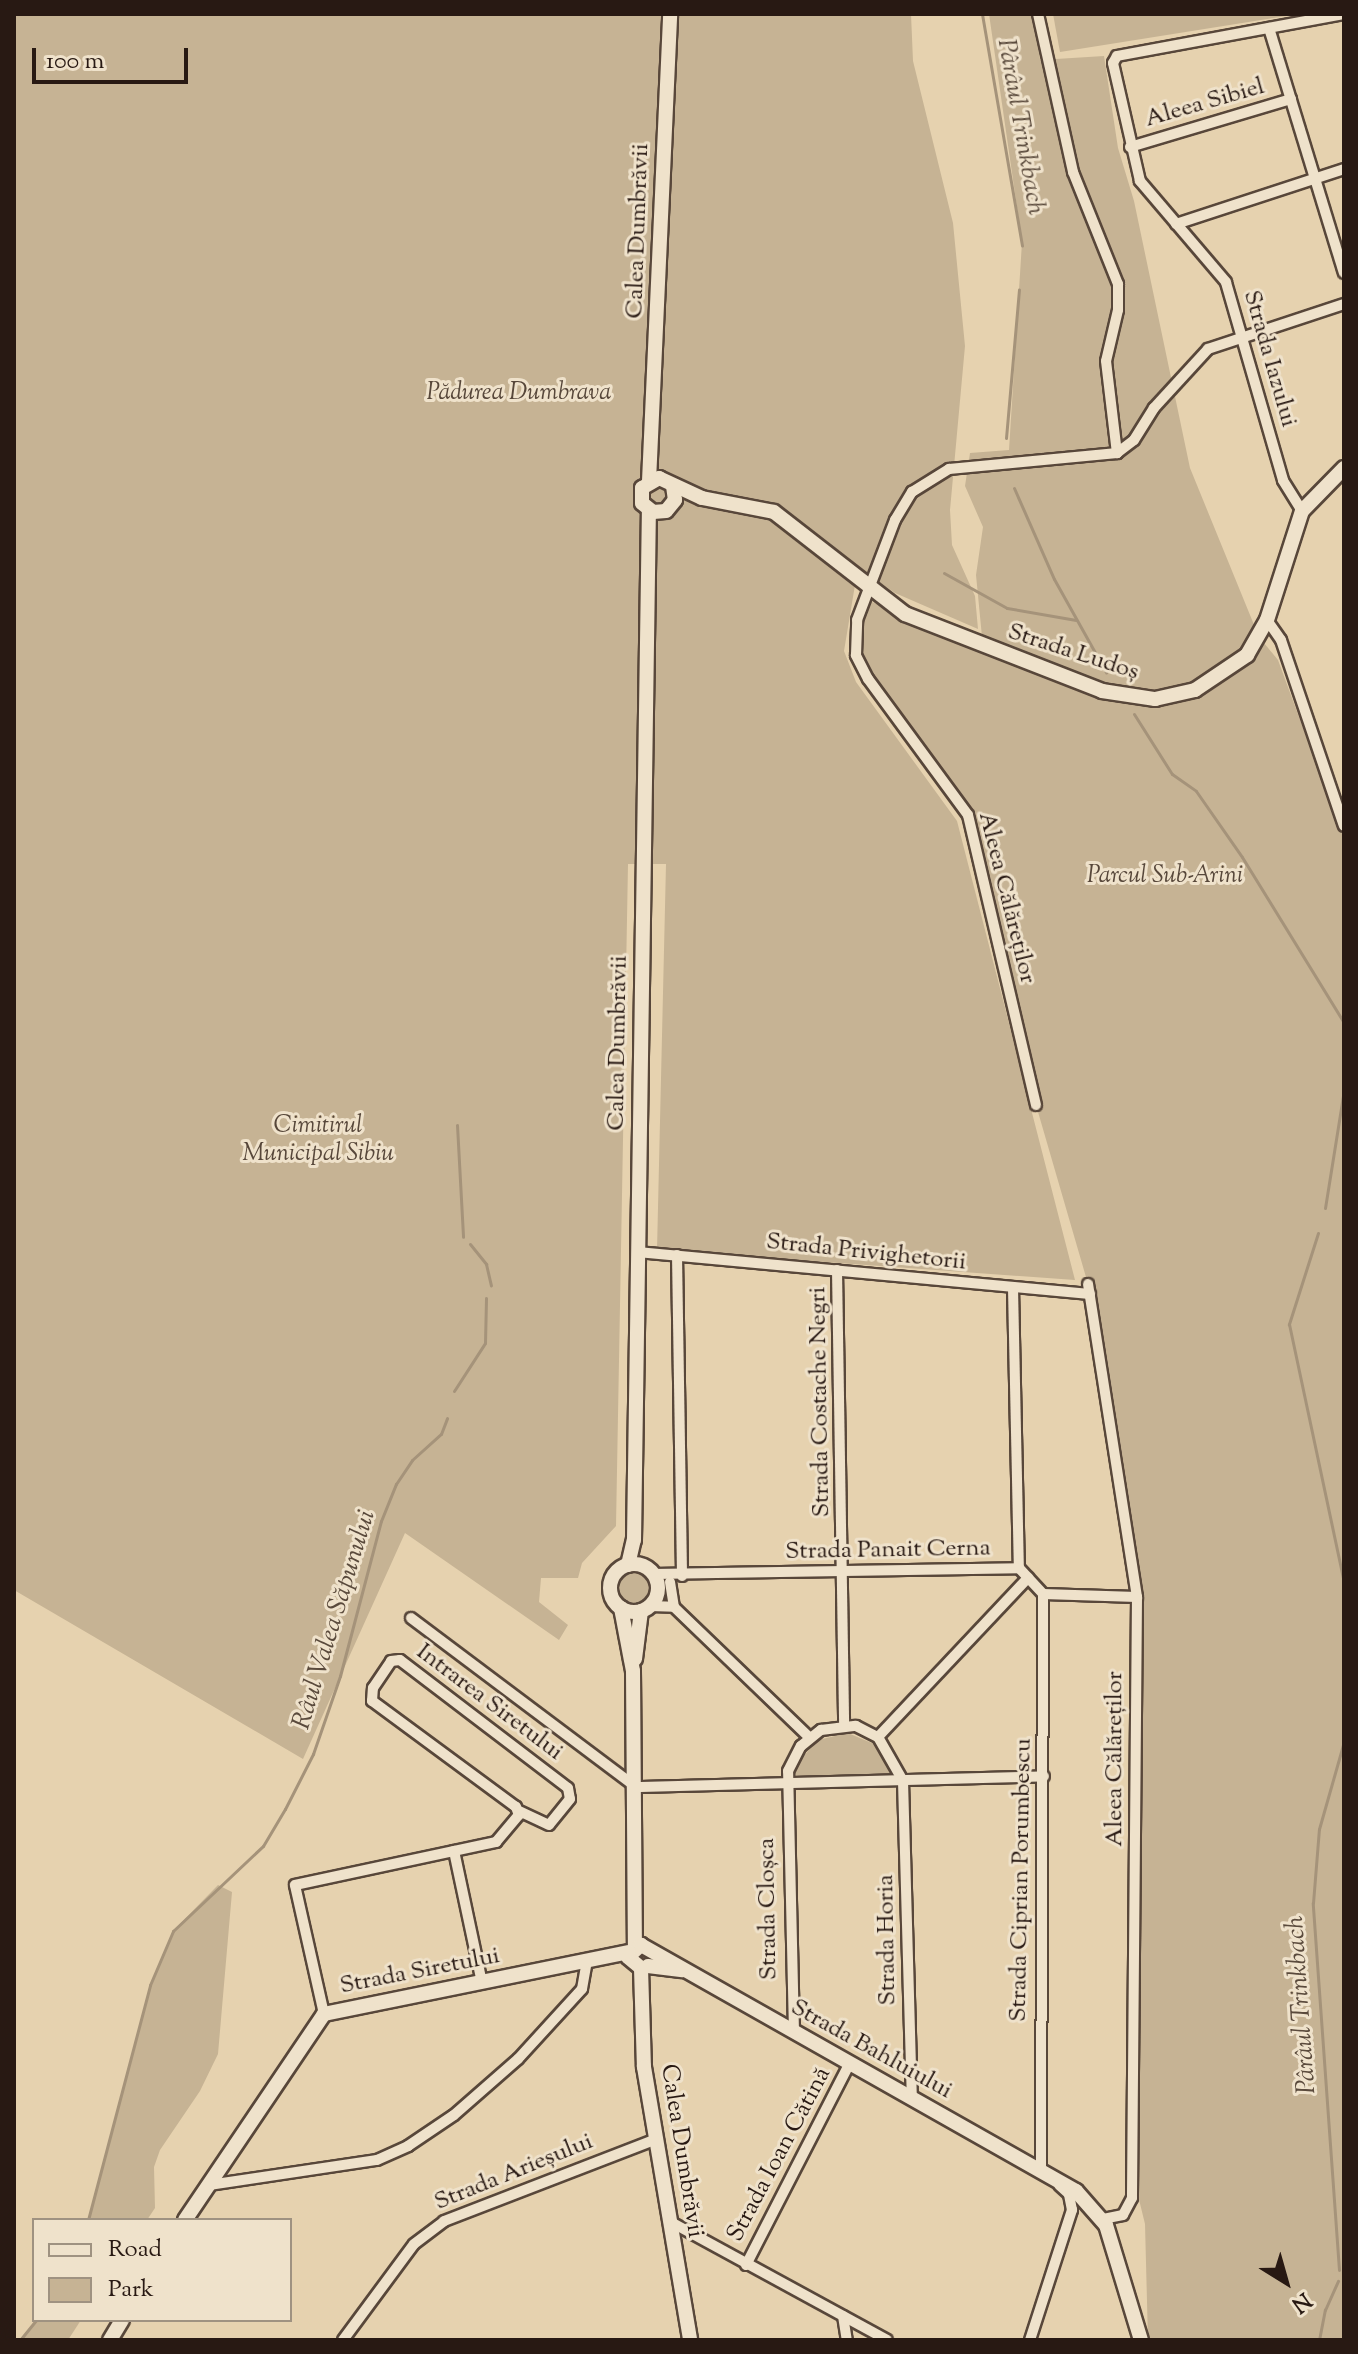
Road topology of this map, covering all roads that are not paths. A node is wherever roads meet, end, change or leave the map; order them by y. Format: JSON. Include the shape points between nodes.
{"nodes":[{"id":1,"x":670,"y":14,"type":"edge"},
{"id":2,"x":1038,"y":14,"type":"edge"},
{"id":3,"x":1344,"y":14,"type":"edge"},
{"id":4,"x":1269,"y":28,"type":"junction"},
{"id":5,"x":1291,"y":99,"type":"junction"},
{"id":6,"x":1130,"y":147,"type":"junction"},
{"id":7,"x":1344,"y":169,"type":"edge"},
{"id":8,"x":1314,"y":178,"type":"junction"},
{"id":9,"x":1176,"y":224,"type":"junction"},
{"id":10,"x":1344,"y":273,"type":"edge"},
{"id":11,"x":1344,"y":304,"type":"edge"},
{"id":12,"x":1242,"y":335,"type":"junction"},
{"id":13,"x":1117,"y":453,"type":"junction"},
{"id":14,"x":1344,"y":468,"type":"edge"},
{"id":15,"x":662,"y":482,"type":"junction"},
{"id":16,"x":702,"y":498,"type":"junction"},
{"id":17,"x":661,"y":509,"type":"junction"},
{"id":18,"x":1302,"y":511,"type":"junction"},
{"id":19,"x":868,"y":590,"type":"junction"},
{"id":20,"x":1267,"y":620,"type":"junction"},
{"id":21,"x":1344,"y":826,"type":"edge"},
{"id":22,"x":1036,"y":1105,"type":"dead end"},
{"id":23,"x":637,"y":1252,"type":"junction"},
{"id":24,"x":677,"y":1255,"type":"junction"},
{"id":25,"x":837,"y":1270,"type":"junction"},
{"id":26,"x":1013,"y":1288,"type":"junction"},
{"id":27,"x":1089,"y":1289,"type":"joint"},
{"id":28,"x":640,"y":1568,"type":"junction"},
{"id":29,"x":1019,"y":1568,"type":"junction"},
{"id":30,"x":845,"y":1572,"type":"junction"},
{"id":31,"x":1028,"y":1578,"type":"junction"},
{"id":32,"x":672,"y":1581,"type":"junction"},
{"id":33,"x":1043,"y":1594,"type":"junction"},
{"id":34,"x":1137,"y":1597,"type":"junction"},
{"id":35,"x":674,"y":1607,"type":"junction"},
{"id":36,"x":621,"y":1608,"type":"junction"},
{"id":37,"x":646,"y":1608,"type":"junction"},
{"id":38,"x":411,"y":1618,"type":"dead end"},
{"id":39,"x":633,"y":1671,"type":"junction"},
{"id":40,"x":844,"y":1725,"type":"junction"},
{"id":41,"x":878,"y":1737,"type":"junction"},
{"id":42,"x":810,"y":1738,"type":"junction"},
{"id":43,"x":1044,"y":1776,"type":"junction"},
{"id":44,"x":903,"y":1781,"type":"junction"},
{"id":45,"x":786,"y":1784,"type":"junction"},
{"id":46,"x":636,"y":1787,"type":"junction"},
{"id":47,"x":519,"y":1811,"type":"junction"},
{"id":48,"x":454,"y":1851,"type":"junction"},
{"id":49,"x":639,"y":1955,"type":"junction"},
{"id":50,"x":587,"y":1961,"type":"junction"},
{"id":51,"x":482,"y":1983,"type":"junction"},
{"id":52,"x":324,"y":2014,"type":"junction"},
{"id":53,"x":794,"y":2032,"type":"junction"},
{"id":54,"x":850,"y":2063,"type":"junction"},
{"id":55,"x":912,"y":2097,"type":"junction"},
{"id":56,"x":656,"y":2139,"type":"junction"},
{"id":57,"x":1038,"y":2168,"type":"junction"},
{"id":58,"x":209,"y":2185,"type":"junction"},
{"id":59,"x":1072,"y":2210,"type":"junction"},
{"id":60,"x":1100,"y":2214,"type":"junction"},
{"id":61,"x":186,"y":2218,"type":"edge"},
{"id":62,"x":669,"y":2221,"type":"junction"},
{"id":63,"x":746,"y":2265,"type":"junction"},
{"id":64,"x":843,"y":2316,"type":"junction"},
{"id":65,"x":121,"y":2322,"type":"edge"},
{"id":66,"x":110,"y":2340,"type":"edge"},
{"id":67,"x":343,"y":2340,"type":"edge"},
{"id":68,"x":690,"y":2340,"type":"edge"},
{"id":69,"x":847,"y":2340,"type":"edge"},
{"id":70,"x":887,"y":2340,"type":"edge"},
{"id":71,"x":1030,"y":2340,"type":"edge"},
{"id":72,"x":1141,"y":2340,"type":"edge"}],
"edges":[{"from":1,"to":15,"type":"main road","name":"Calea Dumbrăvii","via":[[652,449]]},
{"from":2,"to":13,"type":"street","via":[[1073,172],[1118,284],[1118,310],[1106,361]]},
{"from":3,"to":4,"type":"street"},
{"from":4,"to":5,"type":"street"},
{"from":4,"to":6,"type":"street","name":"Strada Iazului","via":[[1117,56],[1113,63]]},
{"from":5,"to":6,"type":"street","name":"Aleea Sibiel"},
{"from":5,"to":8,"type":"street"},
{"from":6,"to":9,"type":"street","name":"Strada Iazului","via":[[1145,191]]},
{"from":7,"to":8,"type":"street"},
{"from":8,"to":9,"type":"street"},
{"from":8,"to":10,"type":"street"},
{"from":9,"to":12,"type":"street","name":"Strada Iazului","via":[[1226,282]]},
{"from":11,"to":12,"type":"street"},
{"from":12,"to":13,"type":"street","via":[[1208,349],[1154,408],[1134,440]]},
{"from":12,"to":18,"type":"street","name":"Strada Iazului","via":[[1283,480]]},
{"from":13,"to":19,"type":"street","name":"Aleea Călăreților","via":[[967,465],[927,480],[901,507]]},
{"from":14,"to":18,"type":"main road","name":"Strada Ludoș"},
{"from":15,"to":16,"type":"main road","name":"Strada Ludoș"},
{"from":15,"to":17,"type":"main road"},
{"from":15,"to":17,"type":"main road","via":[[641,498]]},
{"from":16,"to":17,"type":"main road","name":"Strada Ludoș"},
{"from":16,"to":19,"type":"main road","name":"Strada Ludoș","via":[[780,515]]},
{"from":17,"to":23,"type":"main road","name":"Calea Dumbrăvii","via":[[650,548]]},
{"from":18,"to":20,"type":"main road","name":"Strada Ludoș"},
{"from":19,"to":20,"type":"main road","name":"Strada Ludoș","via":[[905,614],[1006,657],[1102,691],[1145,699],[1178,696],[1226,672],[1247,655]]},
{"from":19,"to":22,"type":"street","name":"Aleea Călăreților","via":[[857,620],[856,655],[968,815]]},
{"from":20,"to":21,"type":"street","via":[[1281,640]]},
{"from":23,"to":24,"type":"street","name":"Strada Privighetorii"},
{"from":23,"to":28,"type":"main road","name":"Calea Dumbrăvii","via":[[634,1540]]},
{"from":24,"to":25,"type":"street","name":"Strada Privighetorii"},
{"from":24,"to":32,"type":"street"},
{"from":25,"to":26,"type":"street","name":"Strada Privighetorii"},
{"from":25,"to":30,"type":"street","name":"Strada Costache Negri"},
{"from":26,"to":27,"type":"street","name":"Strada Privighetorii"},
{"from":26,"to":29,"type":"street"},
{"from":27,"to":34,"type":"street","name":"Aleea Călăreților"},
{"from":28,"to":32,"type":"main road","name":"Calea Dumbrăvii"},
{"from":28,"to":32,"type":"street","name":"Strada Panait Cerna"},
{"from":28,"to":36,"type":"main road","name":"Calea Dumbrăvii","via":[[617,1571],[610,1585]]},
{"from":29,"to":30,"type":"street","name":"Strada Panait Cerna"},
{"from":29,"to":31,"type":"street","name":"Strada Panait Cerna"},
{"from":30,"to":32,"type":"street","name":"Strada Panait Cerna"},
{"from":30,"to":40,"type":"street","name":"Strada Costache Negri"},
{"from":31,"to":33,"type":"street","name":"Strada Panait Cerna"},
{"from":31,"to":41,"type":"street"},
{"from":32,"to":35,"type":"street"},
{"from":32,"to":37,"type":"main road"},
{"from":33,"to":34,"type":"street"},
{"from":33,"to":43,"type":"street","name":"Strada Ciprian Porumbescu"},
{"from":34,"to":60,"type":"street","name":"Aleea Călăreților","via":[[1132,2198],[1123,2215]]},
{"from":35,"to":37,"type":"street"},
{"from":35,"to":42,"type":"street"},
{"from":36,"to":37,"type":"main road"},
{"from":36,"to":39,"type":"main road","name":"Calea Dumbrăvii"},
{"from":37,"to":39,"type":"main road","name":"Calea Dumbrăvii"},
{"from":38,"to":46,"type":"street"},
{"from":39,"to":46,"type":"main road","name":"Calea Dumbrăvii"},
{"from":40,"to":41,"type":"street"},
{"from":40,"to":42,"type":"street"},
{"from":41,"to":44,"type":"street"},
{"from":42,"to":45,"type":"street","via":[[793,1757]]},
{"from":43,"to":44,"type":"street"},
{"from":43,"to":57,"type":"street","name":"Strada Ciprian Porumbescu"},
{"from":44,"to":45,"type":"street"},
{"from":44,"to":55,"type":"street","name":"Strada Horia"},
{"from":45,"to":46,"type":"street"},
{"from":45,"to":53,"type":"street","name":"Strada Cloșca"},
{"from":46,"to":49,"type":"main road","name":"Calea Dumbrăvii"},
{"from":47,"to":47,"type":"street","name":"Intrarea Siretului","via":[[372,1701],[373,1688],[391,1661],[400,1660],[568,1788],[570,1799],[549,1825]]},
{"from":47,"to":48,"type":"street","via":[[500,1840]]},
{"from":48,"to":51,"type":"street"},
{"from":48,"to":52,"type":"street","via":[[295,1885]]},
{"from":49,"to":50,"type":"main road","name":"Strada Siretului"},
{"from":49,"to":53,"type":"main road","name":"Strada Bahluiului","via":[[683,1970]]},
{"from":49,"to":56,"type":"main road","name":"Calea Dumbrăvii","via":[[643,2054]]},
{"from":50,"to":51,"type":"main road","name":"Strada Siretului"},
{"from":50,"to":58,"type":"street","via":[[584,1986],[537,2040],[476,2098],[408,2146],[377,2160]]},
{"from":51,"to":52,"type":"main road","name":"Strada Siretului"},
{"from":52,"to":58,"type":"main road","name":"Strada Siretului"},
{"from":53,"to":54,"type":"main road","name":"Strada Bahluiului"},
{"from":54,"to":55,"type":"main road","name":"Strada Bahluiului"},
{"from":54,"to":63,"type":"street","name":"Strada Ioan Cătină"},
{"from":55,"to":57,"type":"main road","name":"Strada Bahluiului"},
{"from":56,"to":62,"type":"main road","name":"Calea Dumbrăvii"},
{"from":56,"to":67,"type":"street","name":"Strada Arieșului","via":[[444,2221],[414,2244]]},
{"from":57,"to":59,"type":"street","via":[[1069,2194]]},
{"from":57,"to":60,"type":"main road","name":"Strada Bahluiului"},
{"from":58,"to":61,"type":"main road","name":"Strada Siretului"},
{"from":59,"to":60,"type":"street"},
{"from":59,"to":71,"type":"street"},
{"from":60,"to":72,"type":"main road"},
{"from":62,"to":63,"type":"street"},
{"from":62,"to":68,"type":"main road","name":"Calea Dumbrăvii"},
{"from":63,"to":64,"type":"street"},
{"from":64,"to":69,"type":"street"},
{"from":64,"to":70,"type":"street"},
{"from":65,"to":66,"type":"main road"}]}
